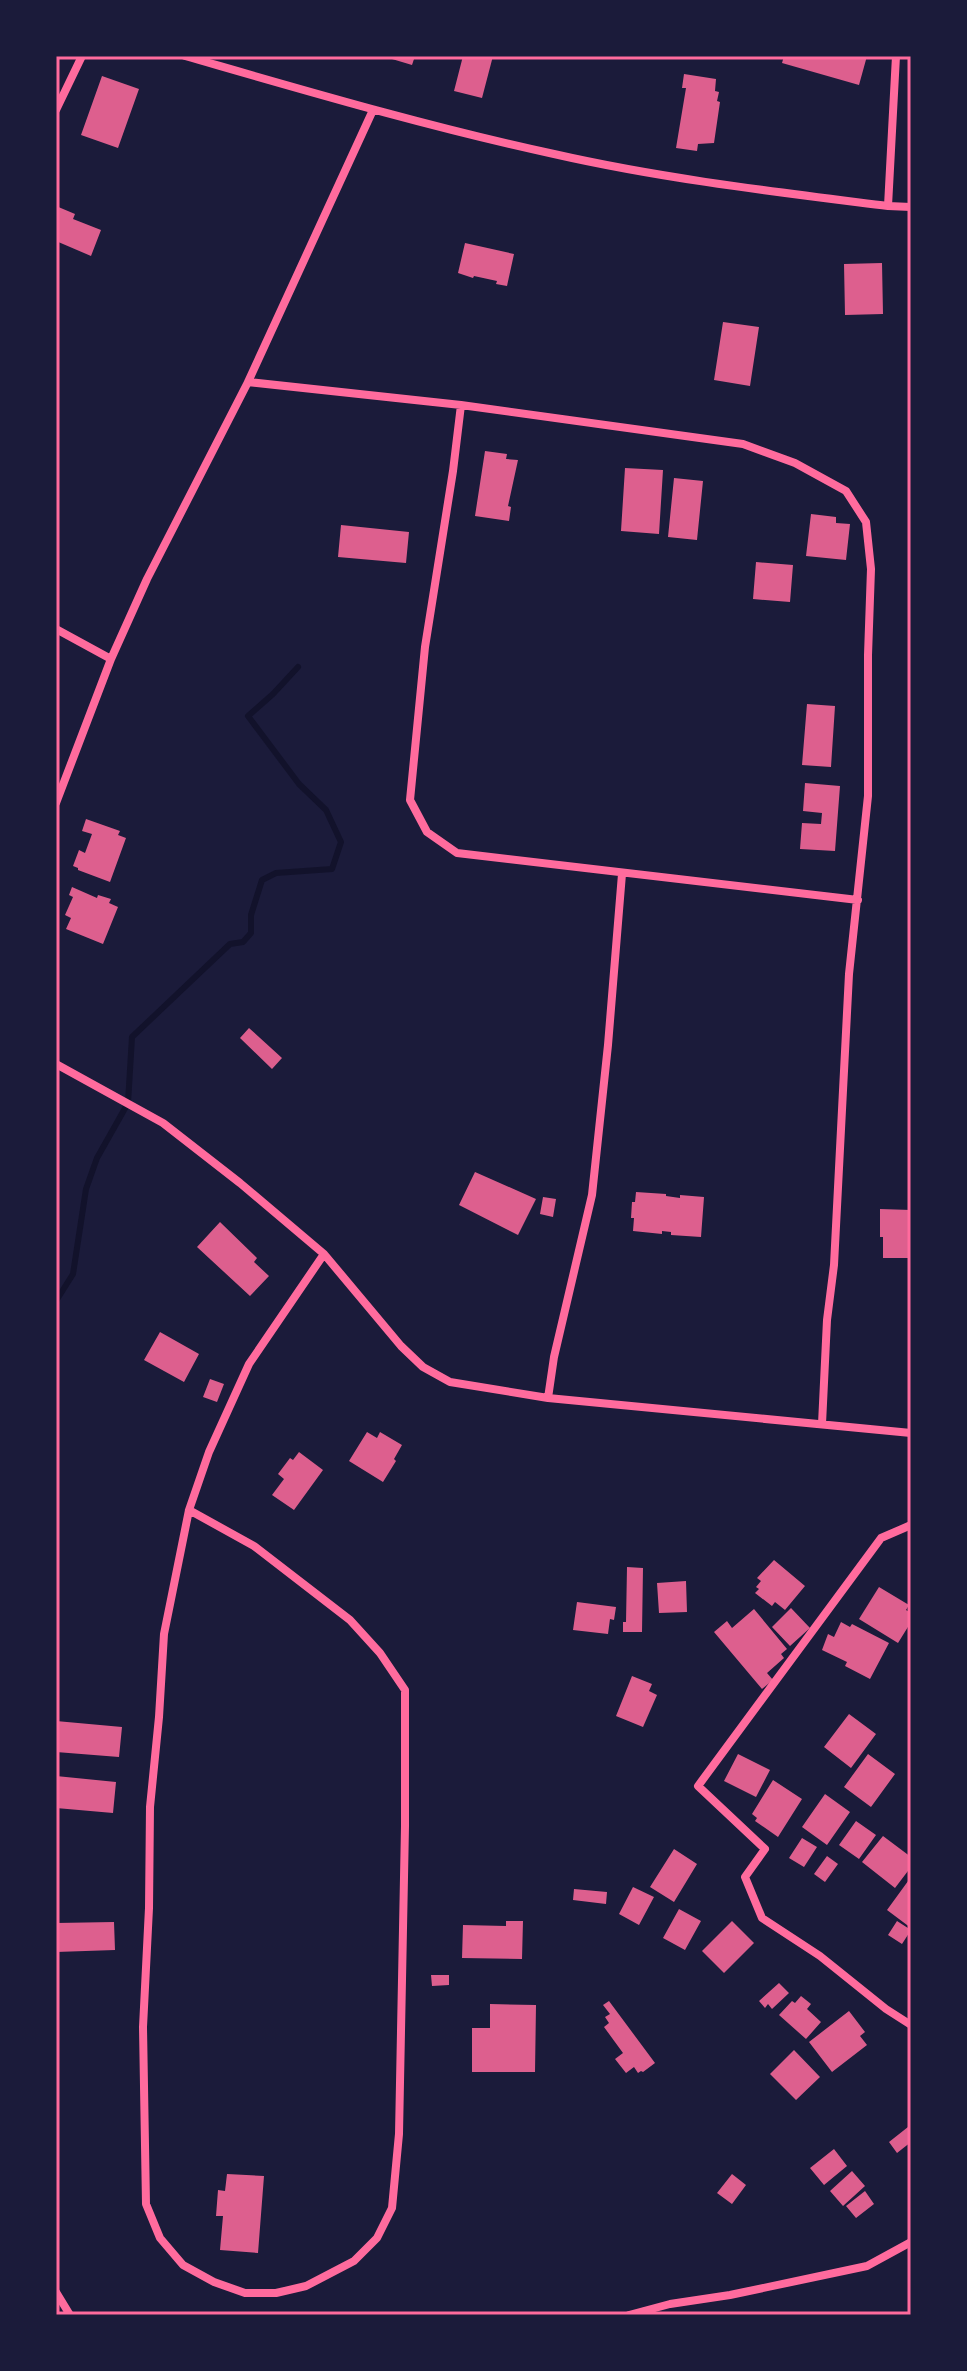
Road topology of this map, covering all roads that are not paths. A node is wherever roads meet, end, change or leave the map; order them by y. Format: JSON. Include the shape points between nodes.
{"nodes":[{"id":1,"x":82,"y":56,"type":"edge"},
{"id":2,"x":185,"y":56,"type":"edge"},
{"id":3,"x":896,"y":56,"type":"edge"},
{"id":4,"x":56,"y":110,"type":"edge"},
{"id":5,"x":373,"y":110,"type":"junction"},
{"id":6,"x":888,"y":206,"type":"junction"},
{"id":7,"x":911,"y":207,"type":"edge"},
{"id":8,"x":248,"y":382,"type":"junction"},
{"id":9,"x":461,"y":405,"type":"junction"},
{"id":10,"x":56,"y":629,"type":"edge"},
{"id":11,"x":111,"y":659,"type":"junction"},
{"id":12,"x":56,"y":803,"type":"edge"},
{"id":13,"x":622,"y":874,"type":"junction"},
{"id":14,"x":858,"y":900,"type":"junction"},
{"id":15,"x":56,"y":1064,"type":"edge"},
{"id":16,"x":324,"y":1254,"type":"junction"},
{"id":17,"x":548,"y":1398,"type":"junction"},
{"id":18,"x":822,"y":1424,"type":"junction"},
{"id":19,"x":911,"y":1433,"type":"edge"},
{"id":20,"x":189,"y":1510,"type":"junction"},
{"id":21,"x":911,"y":1525,"type":"edge"},
{"id":22,"x":911,"y":2025,"type":"edge"},
{"id":23,"x":911,"y":2242,"type":"edge"},
{"id":24,"x":56,"y":2292,"type":"edge"},
{"id":25,"x":70,"y":2315,"type":"edge"},
{"id":26,"x":629,"y":2315,"type":"edge"}],
"edges":[{"from":1,"to":4,"type":"street"},
{"from":2,"to":5,"type":"street"},
{"from":3,"to":6,"type":"street"},
{"from":5,"to":6,"type":"street","via":[[556,155],[735,187]]},
{"from":5,"to":8,"type":"street"},
{"from":6,"to":7,"type":"street"},
{"from":8,"to":9,"type":"street"},
{"from":8,"to":11,"type":"street"},
{"from":9,"to":13,"type":"street","via":[[425,647],[410,800],[427,832],[457,853]]},
{"from":9,"to":14,"type":"street","via":[[743,444],[795,463],[846,491],[866,522],[871,569],[868,796]]},
{"from":10,"to":11,"type":"street"},
{"from":11,"to":12,"type":"street"},
{"from":13,"to":14,"type":"street"},
{"from":13,"to":17,"type":"street","via":[[592,1195]]},
{"from":14,"to":18,"type":"street"},
{"from":15,"to":16,"type":"street","via":[[163,1123]]},
{"from":16,"to":17,"type":"street","via":[[423,1367],[450,1382]]},
{"from":16,"to":20,"type":"street","via":[[249,1364]]},
{"from":17,"to":18,"type":"street"},
{"from":18,"to":19,"type":"street"},
{"from":20,"to":20,"type":"street","via":[[254,1546],[350,1620],[405,1690],[399,2134],[392,2208],[377,2238],[354,2261],[306,2286],[276,2293],[245,2293],[183,2265],[160,2238],[146,2204],[143,2027],[150,1807],[164,1634]]},
{"from":21,"to":22,"type":"street","via":[[881,1538],[698,1786],[765,1849],[745,1877],[762,1918]]},
{"from":23,"to":26,"type":"street","via":[[867,2266]]},
{"from":24,"to":25,"type":"street"}]}
